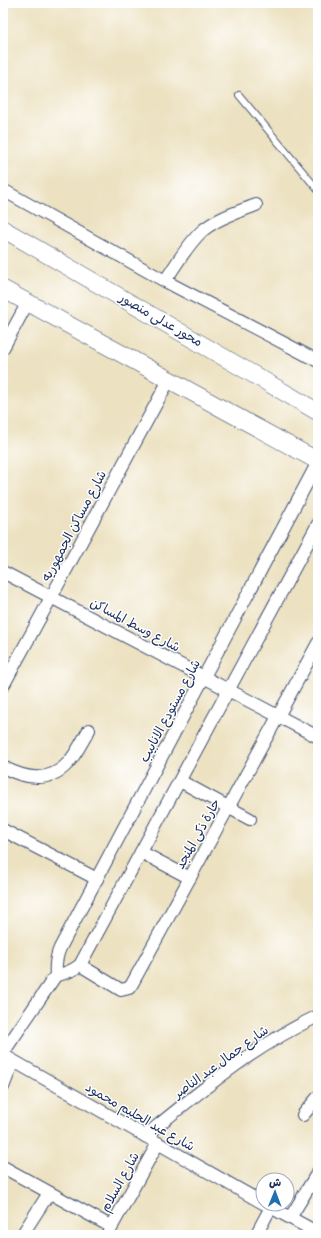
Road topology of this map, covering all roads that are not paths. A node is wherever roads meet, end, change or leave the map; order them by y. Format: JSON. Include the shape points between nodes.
{"nodes":[{"id":1,"x":239,"y":95,"type":"dead end"},
{"id":2,"x":3,"y":190,"type":"edge"},
{"id":3,"x":318,"y":190,"type":"edge"},
{"id":4,"x":256,"y":205,"type":"dead end"},
{"id":5,"x":3,"y":229,"type":"edge"},
{"id":6,"x":165,"y":282,"type":"junction"},
{"id":7,"x":3,"y":289,"type":"edge"},
{"id":8,"x":28,"y":302,"type":"junction"},
{"id":9,"x":3,"y":348,"type":"edge"},
{"id":10,"x":318,"y":361,"type":"edge"},
{"id":11,"x":169,"y":380,"type":"junction"},
{"id":12,"x":318,"y":412,"type":"edge"},
{"id":13,"x":318,"y":461,"type":"edge"},
{"id":14,"x":318,"y":524,"type":"edge"},
{"id":15,"x":3,"y":572,"type":"edge"},
{"id":16,"x":51,"y":597,"type":"junction"},
{"id":17,"x":318,"y":643,"type":"edge"},
{"id":18,"x":8,"y":667,"type":"edge"},
{"id":19,"x":204,"y":677,"type":"junction"},
{"id":20,"x":3,"y":686,"type":"edge"},
{"id":21,"x":229,"y":690,"type":"junction"},
{"id":22,"x":278,"y":716,"type":"junction"},
{"id":23,"x":89,"y":730,"type":"dead end"},
{"id":24,"x":318,"y":737,"type":"edge"},
{"id":25,"x":3,"y":767,"type":"edge"},
{"id":26,"x":180,"y":781,"type":"junction"},
{"id":27,"x":228,"y":808,"type":"junction"},
{"id":28,"x":250,"y":819,"type":"dead end"},
{"id":29,"x":3,"y":830,"type":"edge"},
{"id":30,"x":141,"y":852,"type":"junction"},
{"id":31,"x":190,"y":878,"type":"junction"},
{"id":32,"x":97,"y":879,"type":"junction"},
{"id":33,"x":80,"y":965,"type":"junction"},
{"id":34,"x":56,"y":975,"type":"junction"},
{"id":35,"x":318,"y":1016,"type":"edge"},
{"id":36,"x":6,"y":1057,"type":"edge"},
{"id":37,"x":3,"y":1087,"type":"edge"},
{"id":38,"x":318,"y":1097,"type":"edge"},
{"id":39,"x":303,"y":1115,"type":"dead end"},
{"id":40,"x":145,"y":1136,"type":"junction"},
{"id":41,"x":158,"y":1144,"type":"junction"},
{"id":42,"x":3,"y":1168,"type":"edge"},
{"id":43,"x":318,"y":1172,"type":"edge"},
{"id":44,"x":49,"y":1193,"type":"junction"},
{"id":45,"x":255,"y":1199,"type":"edge"},
{"id":46,"x":264,"y":1212,"type":"edge"},
{"id":47,"x":279,"y":1212,"type":"edge"},
{"id":48,"x":290,"y":1218,"type":"junction"},
{"id":49,"x":110,"y":1231,"type":"edge"},
{"id":50,"x":318,"y":1233,"type":"edge"},
{"id":51,"x":22,"y":1235,"type":"edge"},
{"id":52,"x":256,"y":1235,"type":"edge"}],
"edges":[{"from":1,"to":3,"type":"lane"},
{"from":2,"to":6,"type":"street"},
{"from":4,"to":6,"type":"street","via":[[218,220],[202,231]]},
{"from":5,"to":12,"type":"main road","name":"محور عدلى منصور"},
{"from":6,"to":10,"type":"street"},
{"from":7,"to":8,"type":"main road"},
{"from":8,"to":9,"type":"street"},
{"from":8,"to":11,"type":"main road"},
{"from":11,"to":13,"type":"main road"},
{"from":11,"to":16,"type":"street","name":"شارع مساكن الجمهوريه"},
{"from":13,"to":19,"type":"street","name":"شارع مستودع الانابيب"},
{"from":14,"to":21,"type":"street"},
{"from":15,"to":16,"type":"street","name":"شارع وسط المساكن"},
{"from":16,"to":18,"type":"street","name":"شارع مساكن الجمهوريه"},
{"from":16,"to":19,"type":"street","name":"شارع وسط المساكن"},
{"from":17,"to":22,"type":"street","name":"حارة ذكى المنجد"},
{"from":18,"to":20,"type":"street","name":"شارع مساكن الجمهوريه"},
{"from":19,"to":21,"type":"street","name":"شارع وسط المساكن"},
{"from":19,"to":32,"type":"street","name":"شارع مستودع الانابيب"},
{"from":21,"to":22,"type":"street","name":"شارع وسط المساكن"},
{"from":21,"to":26,"type":"street"},
{"from":22,"to":24,"type":"street","name":"شارع وسط المساكن"},
{"from":22,"to":27,"type":"street","name":"حارة ذكى المنجد"},
{"from":23,"to":25,"type":"street","via":[[74,756],[57,772],[34,778]]},
{"from":26,"to":27,"type":"street"},
{"from":26,"to":30,"type":"street"},
{"from":27,"to":28,"type":"street"},
{"from":27,"to":31,"type":"street","name":"حارة ذكى المنجد"},
{"from":29,"to":32,"type":"street"},
{"from":30,"to":31,"type":"street"},
{"from":30,"to":33,"type":"street"},
{"from":31,"to":33,"type":"street","name":"حارة ذكى المنجد","via":[[128,988],[121,990]]},
{"from":32,"to":34,"type":"street","name":"شارع مستودع الانابيب","via":[[56,956]]},
{"from":33,"to":34,"type":"street","via":[[66,974]]},
{"from":34,"to":36,"type":"street"},
{"from":35,"to":40,"type":"street","name":"شارع جمال عبد الناصر","via":[[296,1026],[202,1090]]},
{"from":36,"to":37,"type":"street"},
{"from":36,"to":40,"type":"street","name":"شارع عبد الحليم محمود"},
{"from":38,"to":39,"type":"street"},
{"from":40,"to":41,"type":"street","name":"شارع عبد الحليم محمود"},
{"from":41,"to":45,"type":"street","name":"شارع عبد الحليم محمود"},
{"from":41,"to":49,"type":"street","name":"شارع السلام"},
{"from":42,"to":44,"type":"street"},
{"from":43,"to":48,"type":"street"},
{"from":44,"to":49,"type":"street"},
{"from":44,"to":51,"type":"street"},
{"from":46,"to":52,"type":"street"},
{"from":47,"to":48,"type":"street","name":"شارع عبد الحليم محمود"},
{"from":48,"to":50,"type":"street","name":"شارع عبد الحليم محمود"}]}
